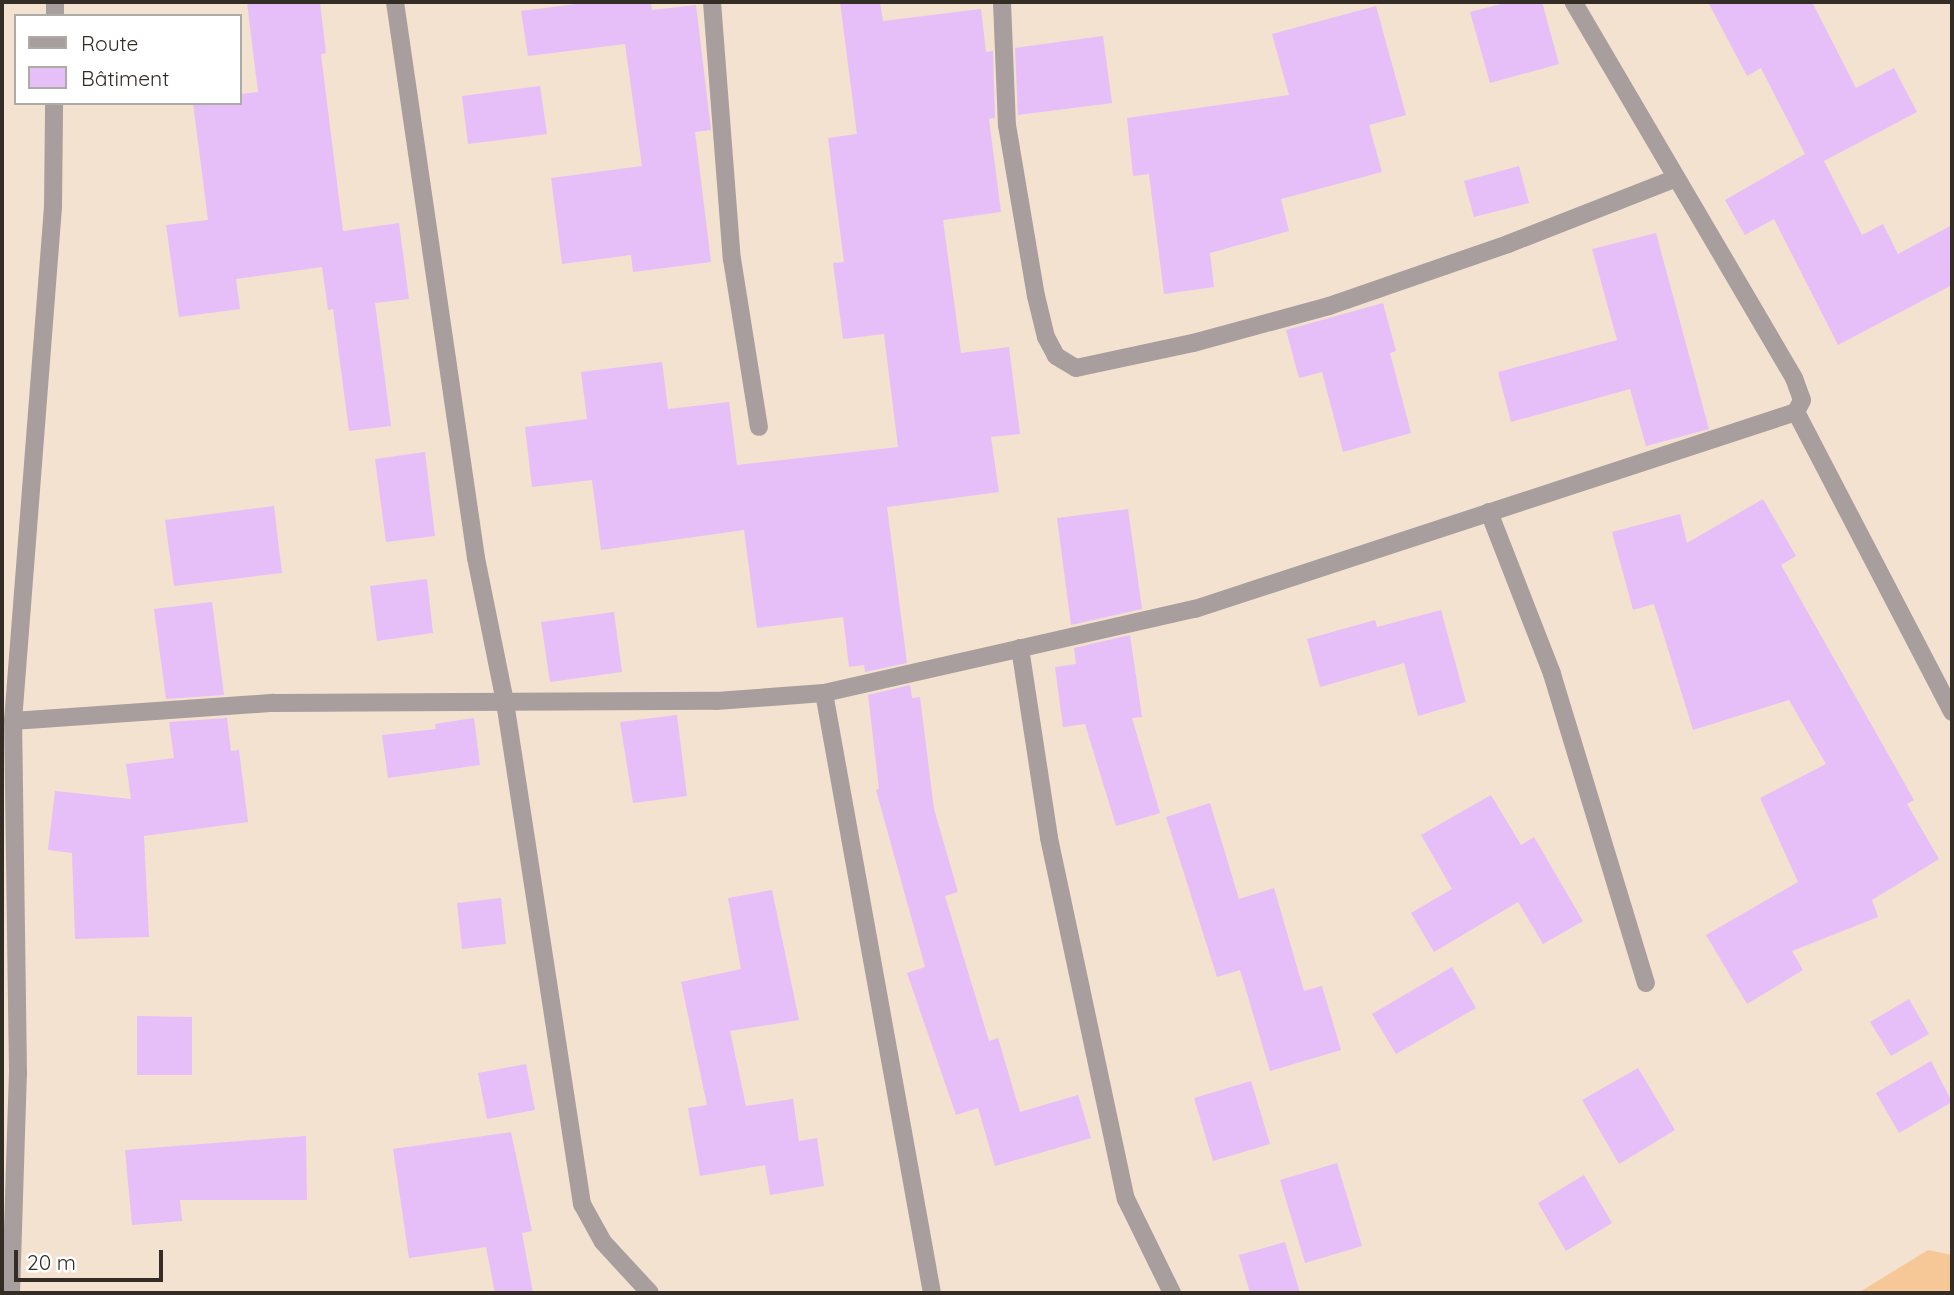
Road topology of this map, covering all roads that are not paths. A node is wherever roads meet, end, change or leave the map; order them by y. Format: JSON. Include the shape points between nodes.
{"nodes":[{"id":1,"x":395,"y":2,"type":"edge"},
{"id":2,"x":712,"y":2,"type":"edge"},
{"id":3,"x":1002,"y":2,"type":"edge"},
{"id":4,"x":1573,"y":2,"type":"edge"},
{"id":5,"x":54,"y":105,"type":"edge"},
{"id":6,"x":1676,"y":178,"type":"junction"},
{"id":7,"x":1796,"y":412,"type":"junction"},
{"id":8,"x":759,"y":427,"type":"dead end"},
{"id":9,"x":1489,"y":512,"type":"junction"},
{"id":10,"x":1020,"y":648,"type":"junction"},
{"id":11,"x":824,"y":693,"type":"junction"},
{"id":12,"x":505,"y":702,"type":"junction"},
{"id":13,"x":1952,"y":712,"type":"edge"},
{"id":14,"x":13,"y":721,"type":"junction"},
{"id":15,"x":1646,"y":983,"type":"dead end"},
{"id":16,"x":11,"y":1293,"type":"edge"},
{"id":17,"x":650,"y":1293,"type":"edge"},
{"id":18,"x":932,"y":1293,"type":"edge"},
{"id":19,"x":1172,"y":1293,"type":"edge"}],
"edges":[{"from":1,"to":12,"type":"street","via":[[475,558]]},
{"from":2,"to":8,"type":"street","via":[[732,259]]},
{"from":3,"to":6,"type":"street","via":[[1007,125],[1036,296],[1056,356],[1076,368],[1193,343],[1329,306],[1508,244]]},
{"from":4,"to":6,"type":"street"},
{"from":5,"to":14,"type":"street","via":[[53,206]]},
{"from":6,"to":7,"type":"street","via":[[1794,379],[1802,400]]},
{"from":7,"to":9,"type":"street"},
{"from":7,"to":13,"type":"street"},
{"from":9,"to":10,"type":"street","via":[[1195,608]]},
{"from":9,"to":15,"type":"street","via":[[1552,674]]},
{"from":10,"to":11,"type":"street"},
{"from":10,"to":19,"type":"street","via":[[1051,851],[1123,1186]]},
{"from":11,"to":12,"type":"street","via":[[716,701]]},
{"from":11,"to":18,"type":"street"},
{"from":12,"to":14,"type":"street","via":[[273,703]]},
{"from":12,"to":17,"type":"street","via":[[582,1204],[603,1242]]},
{"from":14,"to":16,"type":"street","via":[[18,1074]]}]}
